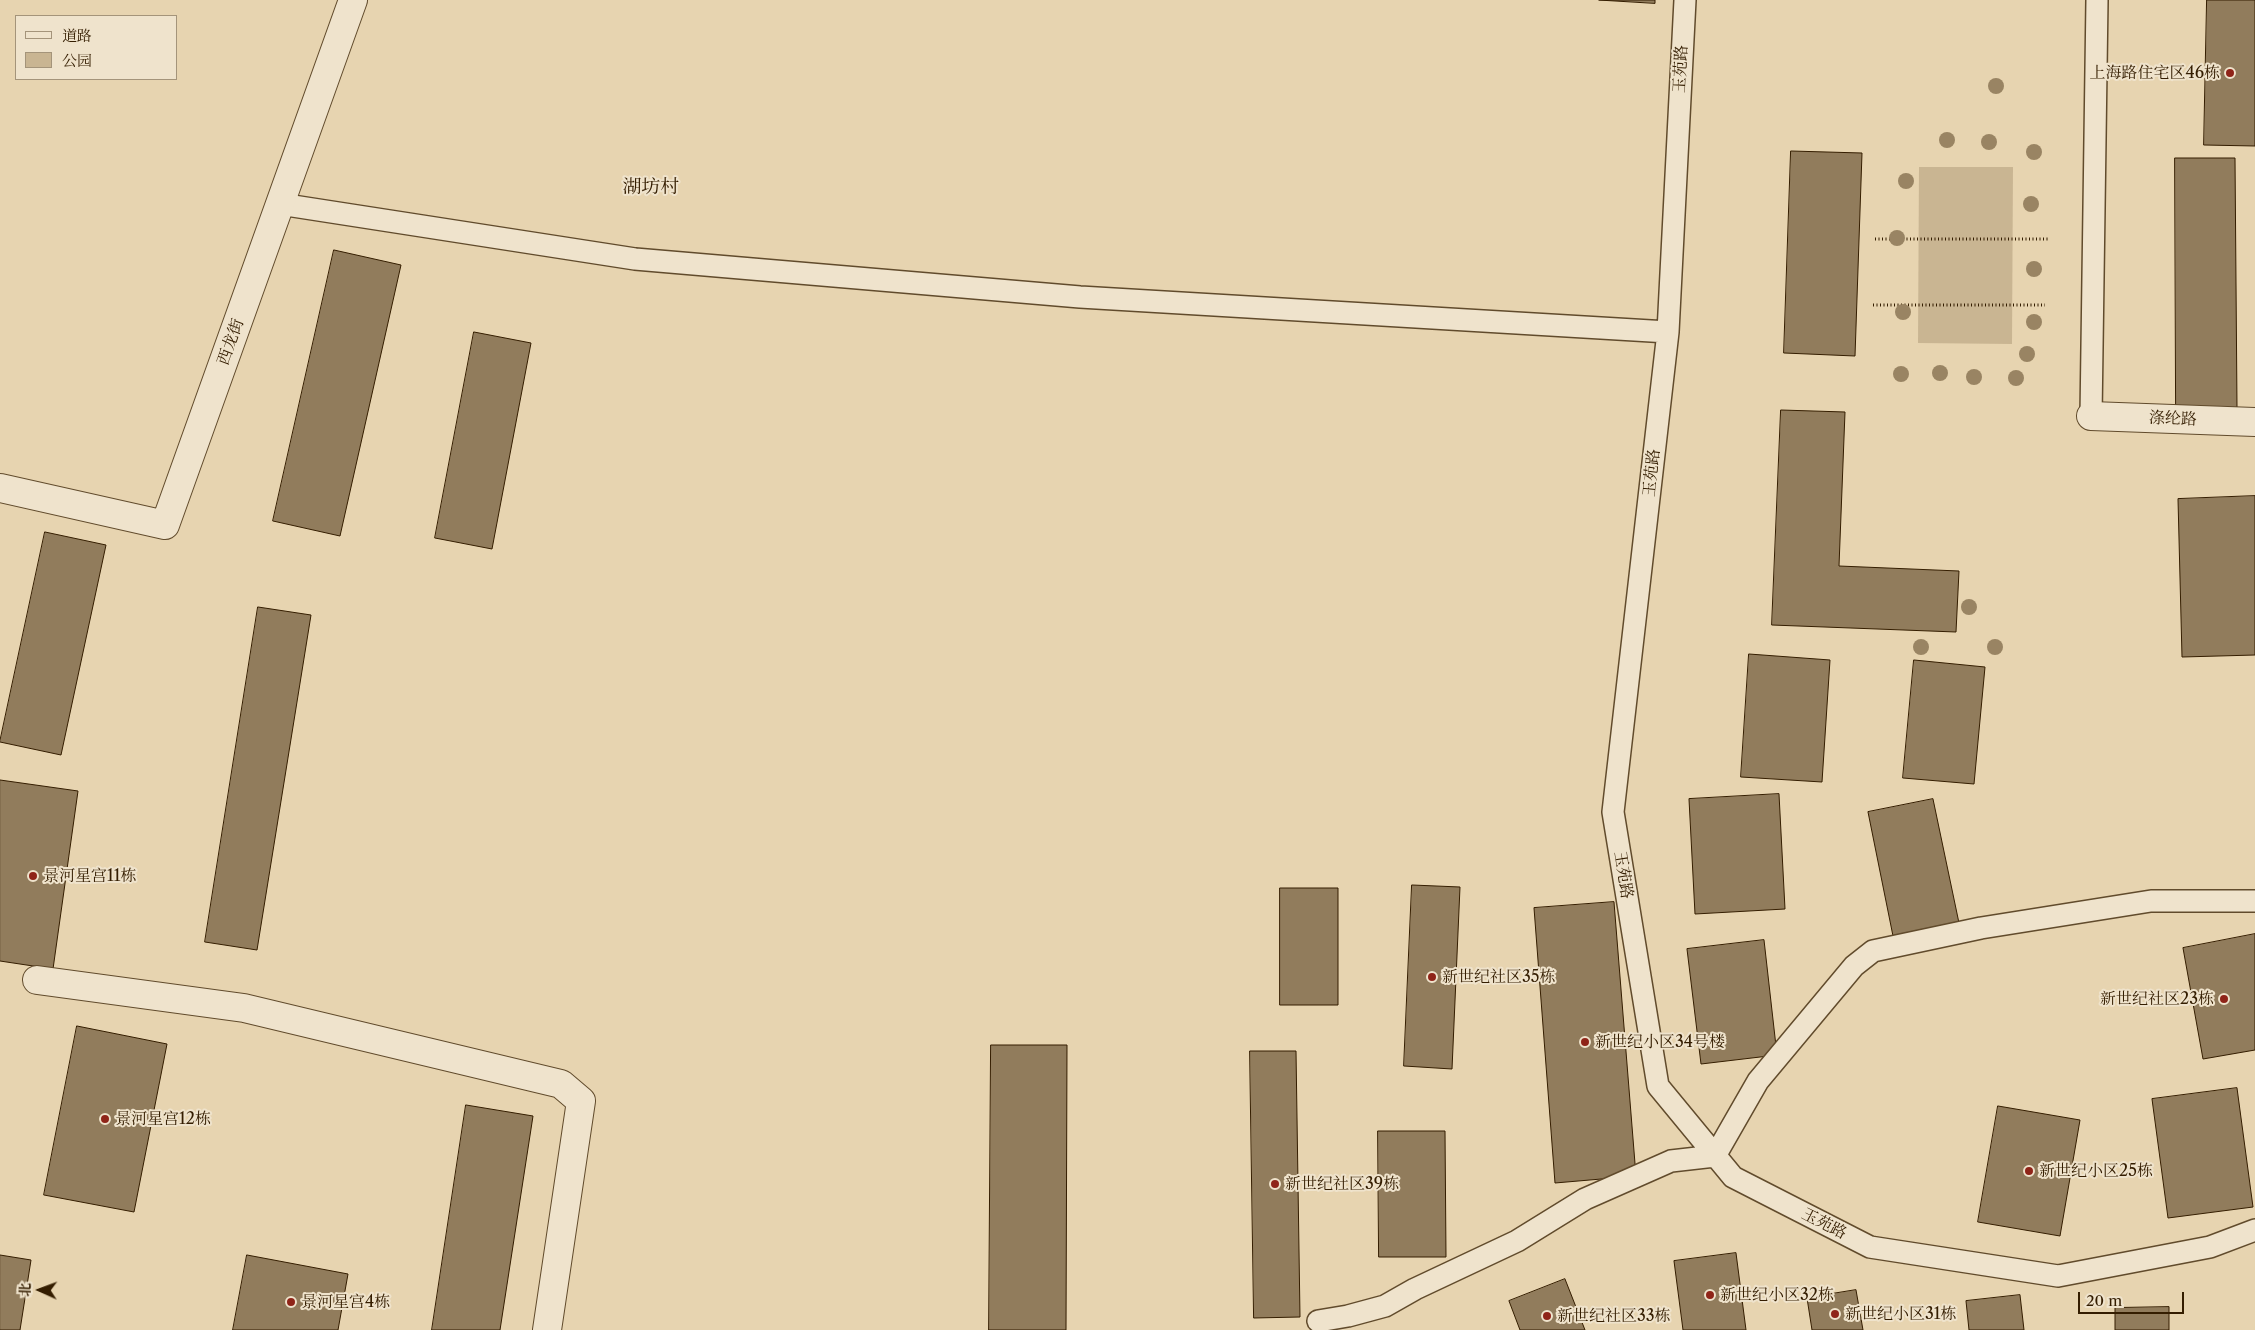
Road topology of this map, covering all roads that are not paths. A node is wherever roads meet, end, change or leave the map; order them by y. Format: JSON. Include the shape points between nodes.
{"nodes":[{"id":1,"x":353,"y":0,"type":"edge"},
{"id":2,"x":1685,"y":0,"type":"edge"},
{"id":3,"x":2097,"y":0,"type":"edge"},
{"id":4,"x":280,"y":204,"type":"junction"},
{"id":5,"x":1668,"y":332,"type":"junction"},
{"id":6,"x":2091,"y":416,"type":"joint"},
{"id":7,"x":2255,"y":422,"type":"edge"},
{"id":8,"x":0,"y":488,"type":"edge"},
{"id":9,"x":2255,"y":900,"type":"edge"},
{"id":10,"x":37,"y":980,"type":"dead end"},
{"id":11,"x":1715,"y":1156,"type":"junction"},
{"id":12,"x":2255,"y":1230,"type":"edge"},
{"id":13,"x":1318,"y":1321,"type":"dead end"},
{"id":14,"x":547,"y":1330,"type":"edge"}],
"edges":[{"from":1,"to":4,"type":"street","name":"西龙街"},
{"from":2,"to":5,"type":"lane","name":"玉苑路"},
{"from":3,"to":6,"type":"lane"},
{"from":4,"to":5,"type":"lane","via":[[635,259],[1080,297]]},
{"from":4,"to":8,"type":"street","name":"西龙街","via":[[165,525]]},
{"from":5,"to":11,"type":"lane","name":"玉苑路","via":[[1613,812],[1658,1086]]},
{"from":6,"to":7,"type":"street","name":"涤纶路"},
{"from":9,"to":11,"type":"lane","via":[[2151,901],[1981,928],[1874,951],[1854,966],[1758,1082]]},
{"from":10,"to":14,"type":"street","via":[[244,1008],[561,1084],[581,1101]]},
{"from":11,"to":12,"type":"lane","name":"玉苑路","via":[[1733,1177],[1870,1247],[2058,1276],[2210,1247]]},
{"from":11,"to":13,"type":"lane","via":[[1671,1161],[1585,1199],[1517,1241],[1385,1306]]}]}
